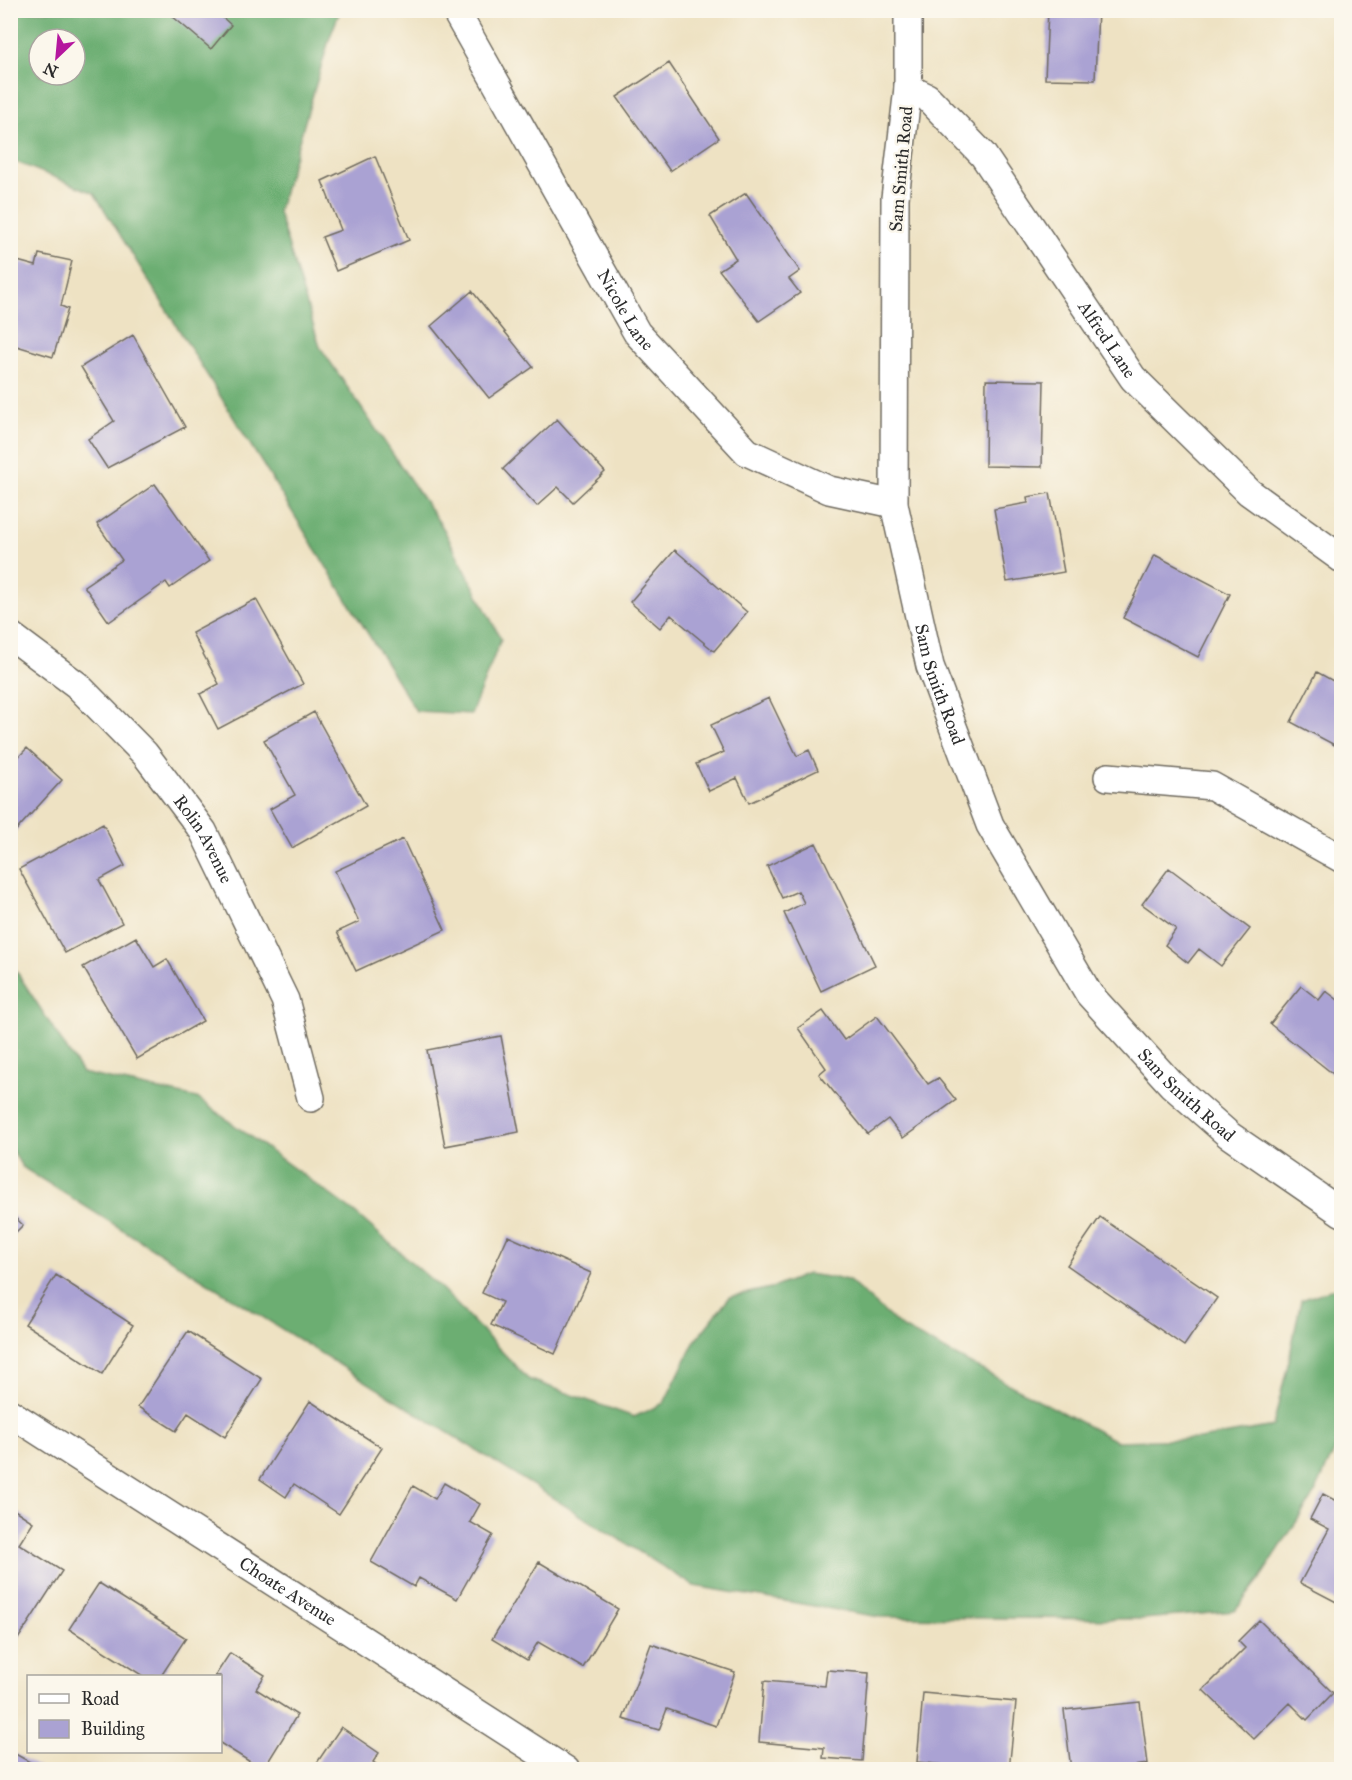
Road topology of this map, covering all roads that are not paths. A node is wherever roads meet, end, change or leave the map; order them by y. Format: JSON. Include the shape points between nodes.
{"nodes":[{"id":1,"x":455,"y":10,"type":"edge"},
{"id":2,"x":908,"y":10,"type":"edge"},
{"id":3,"x":908,"y":88,"type":"junction"},
{"id":4,"x":894,"y":504,"type":"junction"},
{"id":5,"x":1341,"y":559,"type":"edge"},
{"id":6,"x":10,"y":635,"type":"edge"},
{"id":7,"x":1108,"y":777,"type":"dead end"},
{"id":8,"x":1341,"y":859,"type":"edge"},
{"id":9,"x":311,"y":1098,"type":"dead end"},
{"id":10,"x":1341,"y":1213,"type":"edge"},
{"id":11,"x":10,"y":1413,"type":"edge"},
{"id":12,"x":566,"y":1770,"type":"edge"}],
"edges":[{"from":1,"to":4,"type":"street","name":"Nicole Lane","via":[[637,333],[747,452],[829,490]]},
{"from":2,"to":3,"type":"street","name":"Sam Smith Road"},
{"from":3,"to":4,"type":"street","name":"Sam Smith Road","via":[[895,198]]},
{"from":3,"to":5,"type":"street","name":"Alfred Lane","via":[[927,97],[983,155],[1133,378],[1249,492]]},
{"from":4,"to":10,"type":"street","name":"Sam Smith Road","via":[[930,666],[990,825],[1089,994],[1171,1084],[1229,1135]]},
{"from":6,"to":9,"type":"street","name":"Rolin Avenue","via":[[77,685],[145,754],[202,831],[285,999]]},
{"from":7,"to":8,"type":"street","via":[[1212,786]]},
{"from":11,"to":12,"type":"street","name":"Choate Avenue"}]}
